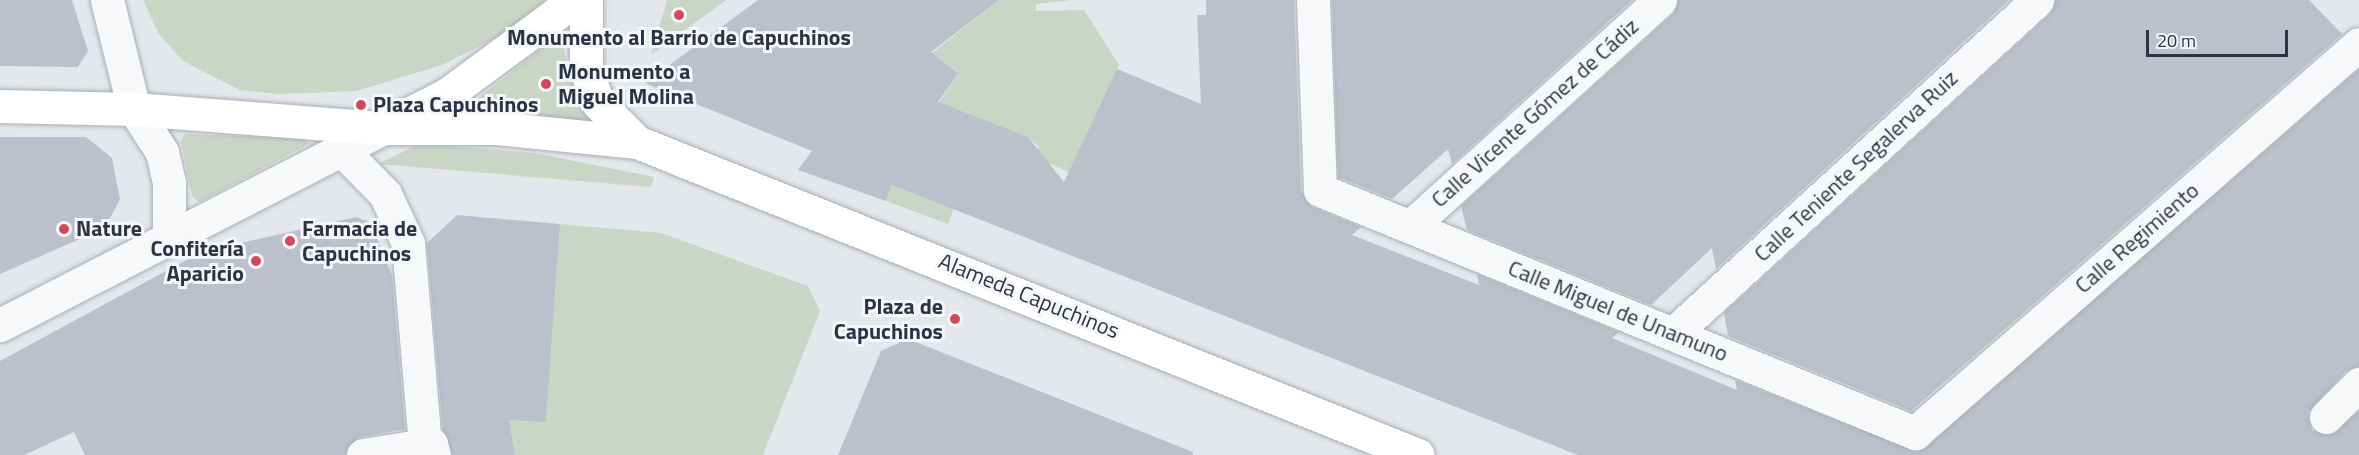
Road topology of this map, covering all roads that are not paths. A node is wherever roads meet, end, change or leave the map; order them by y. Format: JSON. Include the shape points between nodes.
{"nodes":[{"id":1,"x":107,"y":0,"type":"edge"},
{"id":2,"x":575,"y":0,"type":"edge"},
{"id":3,"x":586,"y":0,"type":"edge"},
{"id":4,"x":1313,"y":0,"type":"edge"},
{"id":5,"x":1660,"y":0,"type":"edge"},
{"id":6,"x":2037,"y":0,"type":"edge"},
{"id":7,"x":2359,"y":44,"type":"edge"},
{"id":8,"x":0,"y":106,"type":"edge"},
{"id":9,"x":134,"y":109,"type":"junction"},
{"id":10,"x":383,"y":128,"type":"junction"},
{"id":11,"x":638,"y":142,"type":"junction"},
{"id":12,"x":341,"y":149,"type":"junction"},
{"id":13,"x":1411,"y":226,"type":"junction"},
{"id":14,"x":169,"y":238,"type":"junction"},
{"id":15,"x":0,"y":325,"type":"edge"},
{"id":16,"x":1675,"y":332,"type":"junction"},
{"id":17,"x":2359,"y":384,"type":"edge"},
{"id":18,"x":2326,"y":417,"type":"dead end"},
{"id":19,"x":1915,"y":433,"type":"joint"},
{"id":20,"x":429,"y":444,"type":"edge"},
{"id":21,"x":363,"y":455,"type":"edge"},
{"id":22,"x":1418,"y":455,"type":"edge"}],
"edges":[{"from":1,"to":9,"type":"street"},
{"from":2,"to":10,"type":"main road","via":[[446,95]]},
{"from":3,"to":11,"type":"main road","via":[[586,69],[598,103]]},
{"from":4,"to":13,"type":"street","name":"Calle Miguel de Unamuno","via":[[1320,190]]},
{"from":5,"to":13,"type":"street","name":"Calle Vicente Gómez de Cádiz"},
{"from":6,"to":16,"type":"street","name":"Calle Teniente Segalerva Ruiz"},
{"from":7,"to":19,"type":"street","name":"Calle Regimiento"},
{"from":8,"to":9,"type":"main road"},
{"from":9,"to":10,"type":"main road"},
{"from":9,"to":14,"type":"street","via":[[162,152],[170,183]]},
{"from":10,"to":11,"type":"main road","via":[[496,128]]},
{"from":10,"to":12,"type":"street"},
{"from":11,"to":22,"type":"main road","name":"Alameda Capuchinos"},
{"from":12,"to":14,"type":"street"},
{"from":12,"to":20,"type":"street","via":[[385,194],[408,243]]},
{"from":13,"to":16,"type":"street","name":"Calle Miguel de Unamuno"},
{"from":14,"to":15,"type":"street"},
{"from":16,"to":19,"type":"street","name":"Calle Miguel de Unamuno"},
{"from":17,"to":18,"type":"street"},
{"from":20,"to":21,"type":"street"}]}
